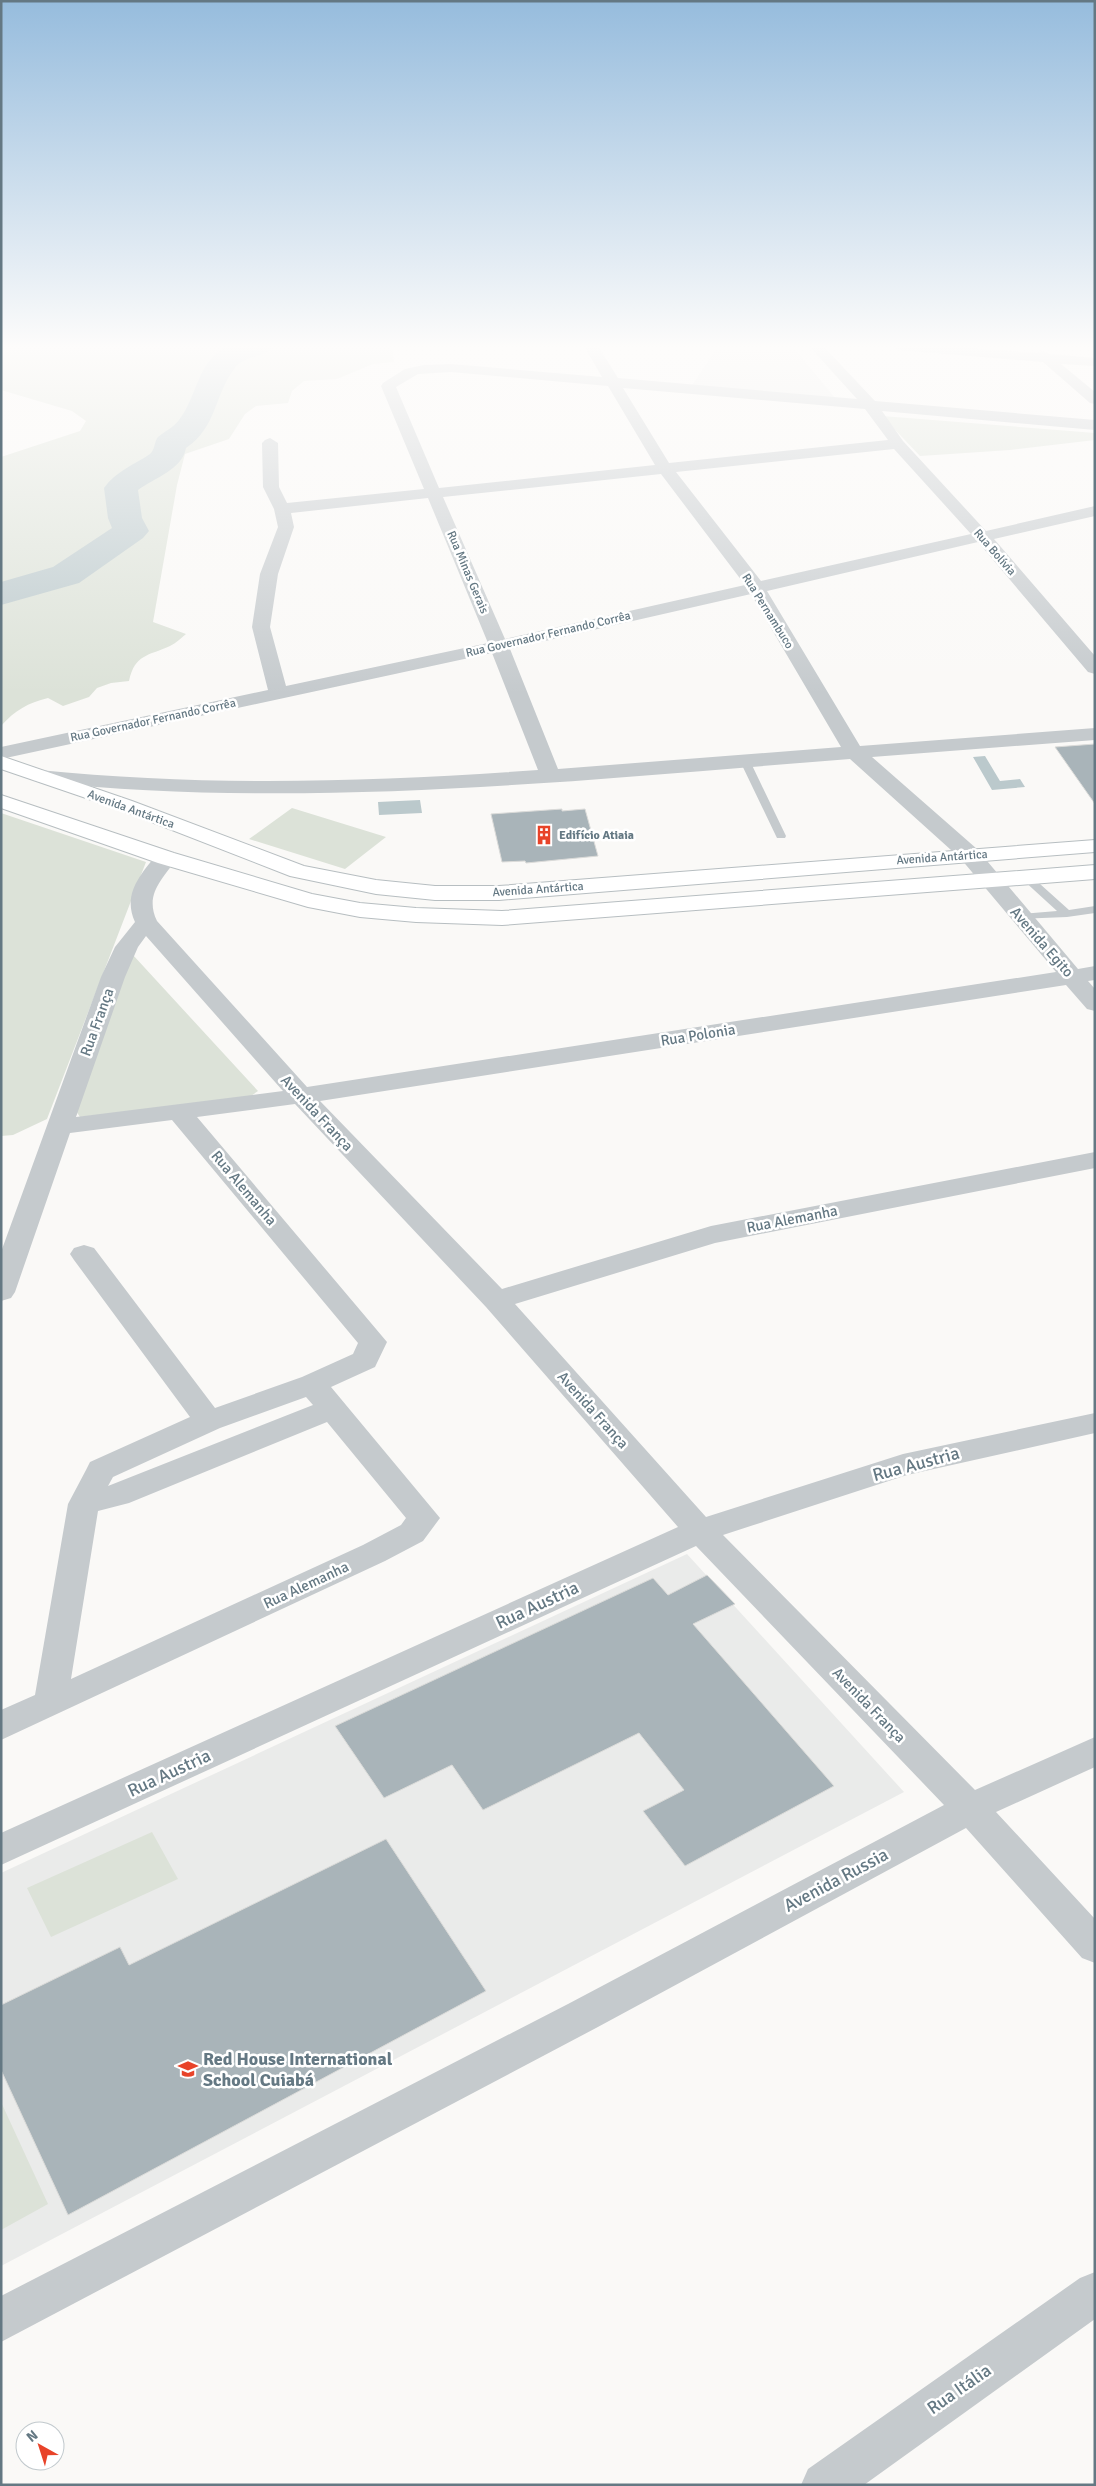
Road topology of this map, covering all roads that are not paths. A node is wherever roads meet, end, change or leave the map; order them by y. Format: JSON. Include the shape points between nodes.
{"nodes":[{"id":1,"x":270,"y":462,"type":"edge"},
{"id":2,"x":420,"y":462,"type":"edge"},
{"id":3,"x":661,"y":462,"type":"edge"},
{"id":4,"x":730,"y":462,"type":"edge"},
{"id":5,"x":914,"y":462,"type":"edge"},
{"id":6,"x":665,"y":469,"type":"junction"},
{"id":7,"x":433,"y":492,"type":"junction"},
{"id":8,"x":282,"y":509,"type":"junction"},
{"id":9,"x":1095,"y":511,"type":"edge"},
{"id":10,"x":982,"y":536,"type":"junction"},
{"id":11,"x":755,"y":586,"type":"junction"},
{"id":12,"x":500,"y":646,"type":"junction"},
{"id":13,"x":1095,"y":668,"type":"edge"},
{"id":14,"x":278,"y":693,"type":"junction"},
{"id":15,"x":1095,"y":734,"type":"edge"},
{"id":16,"x":854,"y":752,"type":"junction"},
{"id":17,"x":1,"y":753,"type":"edge"},
{"id":18,"x":745,"y":761,"type":"junction"},
{"id":19,"x":1,"y":762,"type":"edge"},
{"id":20,"x":550,"y":775,"type":"junction"},
{"id":21,"x":39,"y":776,"type":"junction"},
{"id":22,"x":1,"y":801,"type":"edge"},
{"id":23,"x":194,"y":832,"type":"junction"},
{"id":24,"x":781,"y":836,"type":"dead end"},
{"id":25,"x":1095,"y":846,"type":"edge"},
{"id":26,"x":969,"y":854,"type":"junction"},
{"id":27,"x":166,"y":858,"type":"junction"},
{"id":28,"x":1095,"y":872,"type":"edge"},
{"id":29,"x":1026,"y":877,"type":"junction"},
{"id":30,"x":988,"y":879,"type":"junction"},
{"id":31,"x":1095,"y":909,"type":"edge"},
{"id":32,"x":1067,"y":914,"type":"junction"},
{"id":33,"x":1021,"y":917,"type":"junction"},
{"id":34,"x":147,"y":923,"type":"junction"},
{"id":35,"x":1083,"y":975,"type":"edge"},
{"id":36,"x":1095,"y":1004,"type":"edge"},
{"id":37,"x":301,"y":1096,"type":"junction"},
{"id":38,"x":179,"y":1112,"type":"junction"},
{"id":39,"x":59,"y":1127,"type":"junction"},
{"id":40,"x":1095,"y":1160,"type":"edge"},
{"id":41,"x":84,"y":1254,"type":"dead end"},
{"id":42,"x":1,"y":1292,"type":"edge"},
{"id":43,"x":496,"y":1300,"type":"junction"},
{"id":44,"x":312,"y":1384,"type":"junction"},
{"id":45,"x":331,"y":1410,"type":"junction"},
{"id":46,"x":209,"y":1421,"type":"junction"},
{"id":47,"x":1095,"y":1423,"type":"edge"},
{"id":48,"x":84,"y":1504,"type":"junction"},
{"id":49,"x":700,"y":1531,"type":"junction"},
{"id":50,"x":51,"y":1703,"type":"junction"},
{"id":51,"x":1,"y":1726,"type":"edge"},
{"id":52,"x":1095,"y":1751,"type":"edge"},
{"id":53,"x":970,"y":1808,"type":"junction"},
{"id":54,"x":1,"y":1850,"type":"edge"},
{"id":55,"x":1095,"y":1946,"type":"edge"},
{"id":56,"x":1095,"y":2293,"type":"edge"},
{"id":57,"x":1,"y":2320,"type":"edge"},
{"id":58,"x":824,"y":2485,"type":"edge"}],
"edges":[{"from":1,"to":8,"type":"street","via":[[271,487]]},
{"from":2,"to":7,"type":"street","name":"Rua Minas Gerais"},
{"from":3,"to":6,"type":"street","name":"Rua Pernambuco"},
{"from":4,"to":6,"type":"street"},
{"from":5,"to":10,"type":"street","name":"Rua Bolívia"},
{"from":6,"to":7,"type":"street"},
{"from":6,"to":11,"type":"street","name":"Rua Pernambuco"},
{"from":7,"to":8,"type":"street"},
{"from":7,"to":12,"type":"street","name":"Rua Minas Gerais"},
{"from":8,"to":14,"type":"street","via":[[286,527],[269,574],[261,627]]},
{"from":9,"to":10,"type":"street","name":"Rua Governador Fernando Corrêa"},
{"from":10,"to":11,"type":"street","name":"Rua Governador Fernando Corrêa"},
{"from":10,"to":13,"type":"street","name":"Rua Bolívia"},
{"from":11,"to":12,"type":"street","name":"Rua Governador Fernando Corrêa"},
{"from":11,"to":16,"type":"street","name":"Rua Pernambuco"},
{"from":12,"to":14,"type":"street","name":"Rua Governador Fernando Corrêa"},
{"from":12,"to":20,"type":"street","name":"Rua Minas Gerais"},
{"from":14,"to":17,"type":"street","name":"Rua Governador Fernando Corrêa"},
{"from":15,"to":16,"type":"street"},
{"from":16,"to":18,"type":"street"},
{"from":16,"to":26,"type":"street","name":"Rua Pernambuco"},
{"from":18,"to":20,"type":"street"},
{"from":18,"to":24,"type":"lane"},
{"from":19,"to":21,"type":"main road","name":"Avenida Antártica"},
{"from":20,"to":21,"type":"street","via":[[357,788],[285,789],[140,787]]},
{"from":21,"to":23,"type":"main road","name":"Avenida Antártica"},
{"from":22,"to":27,"type":"main road","name":"Avenida Antártica"},
{"from":23,"to":26,"type":"main road","name":"Avenida Antártica","via":[[298,871],[376,887],[435,892],[499,893]]},
{"from":23,"to":27,"type":"main road"},
{"from":25,"to":26,"type":"main road","name":"Avenida Antártica"},
{"from":26,"to":30,"type":"street","name":"Avenida Egito"},
{"from":27,"to":30,"type":"main road","name":"Avenida Antártica","via":[[308,900],[360,910],[502,918]]},
{"from":27,"to":34,"type":"street","name":"Avenida França","via":[[140,896],[140,906]]},
{"from":28,"to":29,"type":"main road","name":"Avenida Antártica"},
{"from":29,"to":30,"type":"main road","name":"Avenida Antártica"},
{"from":29,"to":32,"type":"lane"},
{"from":30,"to":33,"type":"street","name":"Avenida Egito"},
{"from":31,"to":32,"type":"lane"},
{"from":32,"to":33,"type":"lane"},
{"from":33,"to":35,"type":"street","name":"Avenida Egito"},
{"from":34,"to":37,"type":"street","name":"Avenida França"},
{"from":34,"to":39,"type":"street","name":"Rua França","via":[[126,947]]},
{"from":35,"to":36,"type":"street","name":"Avenida Egito"},
{"from":35,"to":37,"type":"street","name":"Rua Polonia"},
{"from":37,"to":38,"type":"street"},
{"from":37,"to":43,"type":"street","name":"Avenida França"},
{"from":38,"to":39,"type":"street"},
{"from":38,"to":44,"type":"street","name":"Rua Alemanha","via":[[374,1342],[365,1360]]},
{"from":39,"to":42,"type":"street","name":"Rua França"},
{"from":40,"to":43,"type":"street","name":"Rua Alemanha","via":[[711,1235]]},
{"from":41,"to":46,"type":"street"},
{"from":43,"to":49,"type":"street","name":"Avenida França"},
{"from":44,"to":45,"type":"street","name":"Rua Alemanha"},
{"from":44,"to":46,"type":"street","name":"Rua Alemanha"},
{"from":45,"to":48,"type":"street","via":[[118,1495]]},
{"from":45,"to":50,"type":"street","name":"Rua Alemanha","via":[[424,1518],[412,1533]]},
{"from":46,"to":48,"type":"street","name":"Rua Alemanha","via":[[101,1470]]},
{"from":47,"to":49,"type":"street","name":"Rua Austria","via":[[903,1465]]},
{"from":48,"to":50,"type":"street","name":"Rua Alemanha"},
{"from":49,"to":53,"type":"street","name":"Avenida França"},
{"from":49,"to":54,"type":"street","name":"Rua Austria"},
{"from":50,"to":51,"type":"street","name":"Rua Alemanha"},
{"from":52,"to":53,"type":"street","name":"Avenida Russia"},
{"from":53,"to":55,"type":"street","name":"Avenida França"},
{"from":53,"to":57,"type":"street","name":"Avenida Russia","via":[[582,2016]]},
{"from":56,"to":58,"type":"street","name":"Rua Itália"}]}
